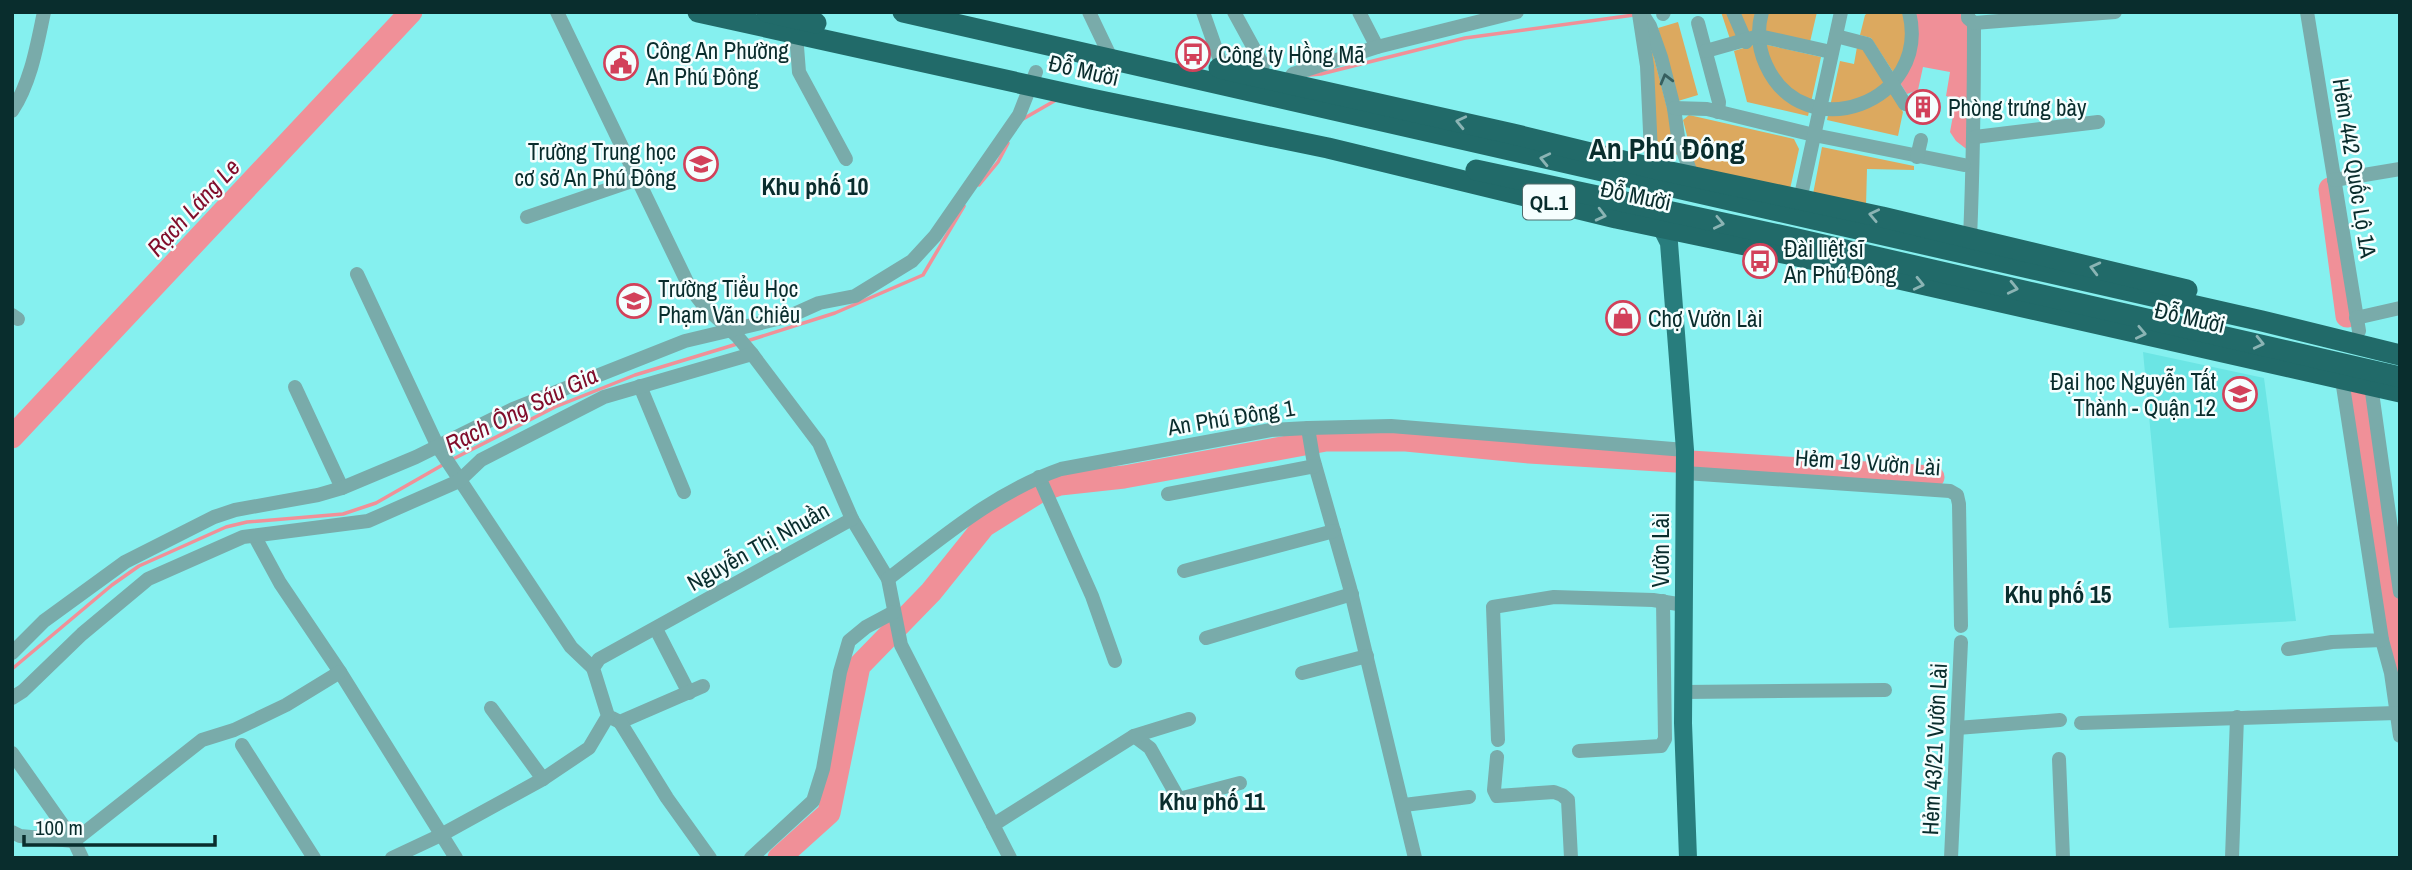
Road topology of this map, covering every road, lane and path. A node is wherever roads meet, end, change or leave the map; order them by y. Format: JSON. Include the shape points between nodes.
{"nodes":[{"id":1,"x":44,"y":12,"type":"edge"},
{"id":2,"x":557,"y":12,"type":"edge"},
{"id":3,"x":698,"y":12,"type":"edge"},
{"id":4,"x":767,"y":12,"type":"edge"},
{"id":5,"x":903,"y":12,"type":"edge"},
{"id":6,"x":965,"y":12,"type":"edge"},
{"id":7,"x":1089,"y":12,"type":"edge"},
{"id":8,"x":1203,"y":12,"type":"edge"},
{"id":9,"x":1234,"y":12,"type":"edge"},
{"id":10,"x":1359,"y":12,"type":"edge"},
{"id":11,"x":1517,"y":12,"type":"edge"},
{"id":12,"x":1640,"y":12,"type":"edge"},
{"id":13,"x":1733,"y":12,"type":"edge"},
{"id":14,"x":1762,"y":12,"type":"edge"},
{"id":15,"x":1841,"y":12,"type":"edge"},
{"id":16,"x":1909,"y":12,"type":"edge"},
{"id":17,"x":2115,"y":12,"type":"edge"},
{"id":18,"x":2307,"y":12,"type":"edge"},
{"id":19,"x":1971,"y":18,"type":"edge"},
{"id":20,"x":1699,"y":23,"type":"dead end"},
{"id":21,"x":796,"y":34,"type":"junction"},
{"id":22,"x":1836,"y":36,"type":"junction"},
{"id":23,"x":1746,"y":41,"type":"junction"},
{"id":24,"x":1377,"y":47,"type":"junction"},
{"id":25,"x":1107,"y":51,"type":"junction"},
{"id":26,"x":1706,"y":51,"type":"junction"},
{"id":27,"x":1831,"y":52,"type":"junction"},
{"id":28,"x":1223,"y":69,"type":"junction"},
{"id":29,"x":1259,"y":77,"type":"junction"},
{"id":30,"x":1033,"y":78,"type":"junction"},
{"id":31,"x":1286,"y":83,"type":"junction"},
{"id":32,"x":1892,"y":84,"type":"junction"},
{"id":33,"x":1905,"y":104,"type":"dead end"},
{"id":34,"x":1674,"y":108,"type":"junction"},
{"id":35,"x":1820,"y":108,"type":"junction"},
{"id":36,"x":12,"y":111,"type":"edge"},
{"id":37,"x":1718,"y":112,"type":"junction"},
{"id":38,"x":2098,"y":122,"type":"dead end"},
{"id":39,"x":1814,"y":135,"type":"junction"},
{"id":40,"x":1975,"y":137,"type":"junction"},
{"id":41,"x":1921,"y":140,"type":"dead end"},
{"id":42,"x":1917,"y":157,"type":"junction"},
{"id":43,"x":846,"y":159,"type":"dead end"},
{"id":44,"x":1964,"y":165,"type":"dead end"},
{"id":45,"x":2400,"y":169,"type":"edge"},
{"id":46,"x":1652,"y":176,"type":"junction"},
{"id":47,"x":638,"y":180,"type":"junction"},
{"id":48,"x":2334,"y":180,"type":"junction"},
{"id":49,"x":1688,"y":183,"type":"junction"},
{"id":50,"x":1800,"y":200,"type":"junction"},
{"id":51,"x":527,"y":217,"type":"dead end"},
{"id":52,"x":1667,"y":225,"type":"junction"},
{"id":53,"x":1970,"y":239,"type":"junction"},
{"id":54,"x":358,"y":274,"type":"dead end"},
{"id":55,"x":2400,"y":308,"type":"edge"},
{"id":56,"x":2358,"y":331,"type":"junction"},
{"id":57,"x":733,"y":333,"type":"junction"},
{"id":58,"x":2400,"y":342,"type":"edge"},
{"id":59,"x":750,"y":351,"type":"junction"},
{"id":60,"x":2400,"y":355,"type":"edge"},
{"id":61,"x":2340,"y":370,"type":"junction"},
{"id":62,"x":2370,"y":377,"type":"junction"},
{"id":63,"x":2400,"y":377,"type":"edge"},
{"id":64,"x":640,"y":386,"type":"junction"},
{"id":65,"x":295,"y":387,"type":"dead end"},
{"id":66,"x":2400,"y":392,"type":"edge"},
{"id":67,"x":1309,"y":433,"type":"junction"},
{"id":68,"x":440,"y":449,"type":"junction"},
{"id":69,"x":1314,"y":462,"type":"junction"},
{"id":70,"x":1685,"y":462,"type":"junction"},
{"id":71,"x":457,"y":477,"type":"junction"},
{"id":72,"x":1041,"y":481,"type":"junction"},
{"id":73,"x":342,"y":488,"type":"junction"},
{"id":74,"x":684,"y":492,"type":"dead end"},
{"id":75,"x":1168,"y":494,"type":"dead end"},
{"id":76,"x":852,"y":519,"type":"junction"},
{"id":77,"x":1334,"y":531,"type":"junction"},
{"id":78,"x":256,"y":537,"type":"junction"},
{"id":79,"x":1184,"y":571,"type":"dead end"},
{"id":80,"x":888,"y":579,"type":"junction"},
{"id":81,"x":2400,"y":592,"type":"edge"},
{"id":82,"x":1352,"y":594,"type":"junction"},
{"id":83,"x":1663,"y":601,"type":"junction"},
{"id":84,"x":1684,"y":605,"type":"junction"},
{"id":85,"x":895,"y":615,"type":"junction"},
{"id":86,"x":1961,"y":626,"type":"dead end"},
{"id":87,"x":656,"y":629,"type":"junction"},
{"id":88,"x":1206,"y":638,"type":"dead end"},
{"id":89,"x":2382,"y":640,"type":"junction"},
{"id":90,"x":1961,"y":642,"type":"dead end"},
{"id":91,"x":2288,"y":649,"type":"dead end"},
{"id":92,"x":12,"y":653,"type":"edge"},
{"id":93,"x":1367,"y":656,"type":"junction"},
{"id":94,"x":1115,"y":661,"type":"dead end"},
{"id":95,"x":593,"y":668,"type":"junction"},
{"id":96,"x":340,"y":672,"type":"junction"},
{"id":97,"x":1301,"y":673,"type":"dead end"},
{"id":98,"x":703,"y":687,"type":"dead end"},
{"id":99,"x":1885,"y":690,"type":"dead end"},
{"id":100,"x":1684,"y":692,"type":"junction"},
{"id":101,"x":689,"y":693,"type":"junction"},
{"id":102,"x":12,"y":698,"type":"edge"},
{"id":103,"x":491,"y":708,"type":"dead end"},
{"id":104,"x":2396,"y":713,"type":"junction"},
{"id":105,"x":2237,"y":717,"type":"junction"},
{"id":106,"x":614,"y":719,"type":"junction"},
{"id":107,"x":1189,"y":719,"type":"dead end"},
{"id":108,"x":2060,"y":720,"type":"dead end"},
{"id":109,"x":2081,"y":723,"type":"dead end"},
{"id":110,"x":1957,"y":728,"type":"junction"},
{"id":111,"x":1134,"y":736,"type":"junction"},
{"id":112,"x":2400,"y":736,"type":"edge"},
{"id":113,"x":1498,"y":740,"type":"dead end"},
{"id":114,"x":242,"y":745,"type":"dead end"},
{"id":115,"x":1579,"y":751,"type":"dead end"},
{"id":116,"x":12,"y":753,"type":"edge"},
{"id":117,"x":1497,"y":757,"type":"dead end"},
{"id":118,"x":2059,"y":759,"type":"dead end"},
{"id":119,"x":543,"y":779,"type":"junction"},
{"id":120,"x":1240,"y":783,"type":"dead end"},
{"id":121,"x":1469,"y":797,"type":"dead end"},
{"id":122,"x":1404,"y":805,"type":"junction"},
{"id":123,"x":993,"y":824,"type":"junction"},
{"id":124,"x":12,"y":832,"type":"edge"},
{"id":125,"x":442,"y":835,"type":"junction"},
{"id":126,"x":74,"y":841,"type":"junction"},
{"id":127,"x":82,"y":858,"type":"edge"},
{"id":128,"x":314,"y":858,"type":"edge"},
{"id":129,"x":393,"y":858,"type":"edge"},
{"id":130,"x":456,"y":858,"type":"edge"},
{"id":131,"x":710,"y":858,"type":"edge"},
{"id":132,"x":751,"y":858,"type":"edge"},
{"id":133,"x":1010,"y":858,"type":"edge"},
{"id":134,"x":1415,"y":858,"type":"edge"},
{"id":135,"x":1571,"y":858,"type":"edge"},
{"id":136,"x":1688,"y":858,"type":"edge"},
{"id":137,"x":1951,"y":858,"type":"edge"},
{"id":138,"x":2063,"y":858,"type":"edge"},
{"id":139,"x":2232,"y":858,"type":"edge"}],
"edges":[{"from":1,"to":36,"type":"street","via":[[36,54]]},
{"from":2,"to":47,"type":"street","name":"Nguyễn Thị Nhuần"},
{"from":3,"to":21,"type":"highway","name":"Đỗ Mười","number":"QL.1"},
{"from":4,"to":30,"type":"highway","name":"Đỗ Mười","number":"QL.1"},
{"from":5,"to":25,"type":"highway","name":"Đỗ Mười","number":"QL.1"},
{"from":6,"to":25,"type":"highway","name":"Đỗ Mười","number":"QL.1"},
{"from":7,"to":25,"type":"street"},
{"from":8,"to":28,"type":"street"},
{"from":9,"to":29,"type":"street","via":[[1263,65]]},
{"from":10,"to":24,"type":"street"},
{"from":11,"to":24,"type":"street"},
{"from":34,"to":12,"type":"street","name":"Vườn Lài","one_way":true,"via":[[1650,26]]},
{"from":12,"to":46,"type":"street"},
{"from":13,"to":23,"type":"street"},
{"from":14,"to":23,"type":"street"},
{"from":15,"to":22,"type":"street"},
{"from":16,"to":32,"type":"street","via":[[1910,48]]},
{"from":17,"to":19,"type":"street"},
{"from":18,"to":48,"type":"street","name":"Hẻm 442 Quốc Lộ 1A"},
{"from":19,"to":40,"type":"street"},
{"from":20,"to":26,"type":"street"},
{"from":21,"to":30,"type":"highway","name":"Đỗ Mười","number":"QL.1"},
{"from":21,"to":43,"type":"street","via":[[799,72]]},
{"from":22,"to":27,"type":"street"},
{"from":22,"to":32,"type":"street","via":[[1867,44]]},
{"from":23,"to":26,"type":"street"},
{"from":23,"to":27,"type":"street"},
{"from":23,"to":35,"type":"street","via":[[1775,80],[1795,98]]},
{"from":24,"to":31,"type":"street","via":[[1293,74]]},
{"from":25,"to":28,"type":"highway","name":"Đỗ Mười","number":"QL.1"},
{"from":46,"to":25,"type":"highway","name":"Đỗ Mười","number":"QL.1","one_way":true},
{"from":26,"to":37,"type":"street"},
{"from":27,"to":35,"type":"street"},
{"from":28,"to":29,"type":"highway","name":"Đỗ Mười","number":"QL.1"},
{"from":29,"to":31,"type":"highway","name":"Đỗ Mười","number":"QL.1"},
{"from":30,"to":52,"type":"highway","name":"Đỗ Mười","number":"QL.1","one_way":true},
{"from":30,"to":57,"type":"street","via":[[1019,115],[935,236],[912,261],[855,296],[819,303]]},
{"from":46,"to":31,"type":"highway","name":"Đỗ Mười","number":"QL.1","one_way":true},
{"from":32,"to":33,"type":"street"},
{"from":32,"to":35,"type":"street","via":[[1856,107]]},
{"from":34,"to":37,"type":"street"},
{"from":34,"to":49,"type":"street","name":"Vườn Lài"},
{"from":35,"to":39,"type":"street"},
{"from":37,"to":39,"type":"street"},
{"from":38,"to":40,"type":"street"},
{"from":39,"to":42,"type":"street"},
{"from":39,"to":50,"type":"street"},
{"from":40,"to":53,"type":"street"},
{"from":41,"to":42,"type":"street"},
{"from":42,"to":44,"type":"street"},
{"from":45,"to":48,"type":"street"},
{"from":46,"to":49,"type":"highway","name":"Đỗ Mười","number":"QL.1"},
{"from":46,"to":52,"type":"main road","name":"Vườn Lài"},
{"from":47,"to":51,"type":"street"},
{"from":47,"to":57,"type":"street","name":"Nguyễn Thị Nhuần","via":[[690,288]]},
{"from":48,"to":56,"type":"street","name":"Hẻm 442 Quốc Lộ 1A"},
{"from":49,"to":50,"type":"highway","name":"Đỗ Mười","number":"QL.1"},
{"from":49,"to":52,"type":"main road","name":"Vườn Lài"},
{"from":49,"to":56,"type":"highway","name":"Đỗ Mười","number":"QL.1"},
{"from":53,"to":50,"type":"highway","name":"Đỗ Mười","number":"QL.1","one_way":true},
{"from":52,"to":61,"type":"highway","name":"Đỗ Mười","number":"QL.1","one_way":true,"via":[[1793,238]]},
{"from":52,"to":70,"type":"main road","name":"Vườn Lài"},
{"from":56,"to":53,"type":"highway","name":"Đỗ Mười","number":"QL.1","one_way":true},
{"from":54,"to":68,"type":"street"},
{"from":55,"to":56,"type":"street"},
{"from":56,"to":58,"type":"highway","name":"Đỗ Mười","number":"QL.1"},
{"from":56,"to":60,"type":"highway","name":"Đỗ Mười","number":"QL.1"},
{"from":57,"to":59,"type":"street","name":"Nguyễn Thị Nhuần"},
{"from":57,"to":68,"type":"street","via":[[685,341],[538,399]]},
{"from":59,"to":64,"type":"street"},
{"from":59,"to":76,"type":"street","name":"Nguyễn Thị Nhuần","via":[[819,443]]},
{"from":61,"to":62,"type":"highway","name":"Đỗ Mười","number":"QL.1"},
{"from":61,"to":89,"type":"street"},
{"from":62,"to":63,"type":"highway","name":"Đỗ Mười","number":"QL.1"},
{"from":62,"to":66,"type":"highway","name":"Đỗ Mười","number":"QL.1"},
{"from":62,"to":81,"type":"street"},
{"from":64,"to":71,"type":"street","via":[[604,397]]},
{"from":64,"to":74,"type":"street"},
{"from":65,"to":73,"type":"street"},
{"from":67,"to":69,"type":"street"},
{"from":67,"to":70,"type":"street","name":"An Phú Đông 1","via":[[1391,426]]},
{"from":67,"to":72,"type":"street","name":"An Phú Đông 1","via":[[1271,430],[1061,469]]},
{"from":68,"to":71,"type":"street"},
{"from":68,"to":73,"type":"street"},
{"from":69,"to":75,"type":"street"},
{"from":69,"to":77,"type":"street"},
{"from":70,"to":84,"type":"main road","name":"Vườn Lài"},
{"from":70,"to":86,"type":"street","name":"Hẻm 19 Vườn Lài","via":[[1957,495]]},
{"from":71,"to":78,"type":"street","via":[[368,521]]},
{"from":71,"to":95,"type":"street","via":[[571,647]]},
{"from":72,"to":80,"type":"street","name":"An Phú Đông 1","via":[[981,508]]},
{"from":72,"to":94,"type":"street"},
{"from":73,"to":92,"type":"street","via":[[214,517],[125,562],[44,621]]},
{"from":76,"to":80,"type":"street"},
{"from":76,"to":87,"type":"street","name":"Nguyễn Thị Nhuần"},
{"from":77,"to":79,"type":"street"},
{"from":77,"to":82,"type":"street"},
{"from":78,"to":96,"type":"street","via":[[280,583]]},
{"from":78,"to":102,"type":"street","via":[[243,537],[148,579]]},
{"from":80,"to":85,"type":"street"},
{"from":82,"to":88,"type":"street"},
{"from":82,"to":93,"type":"street"},
{"from":83,"to":84,"type":"street"},
{"from":83,"to":113,"type":"street","via":[[1553,597],[1493,607]]},
{"from":83,"to":115,"type":"street","via":[[1665,738],[1661,746]]},
{"from":84,"to":100,"type":"main road","name":"Vườn Lài"},
{"from":85,"to":123,"type":"street","via":[[901,645]]},
{"from":85,"to":132,"type":"street","via":[[866,627],[849,641],[813,801]]},
{"from":87,"to":95,"type":"street","name":"Nguyễn Thị Nhuần","via":[[599,659]]},
{"from":87,"to":101,"type":"street"},
{"from":89,"to":91,"type":"street"},
{"from":89,"to":104,"type":"street"},
{"from":90,"to":110,"type":"street","name":"Hẻm 43/21 Vườn Lài"},
{"from":93,"to":97,"type":"street"},
{"from":93,"to":122,"type":"street"},
{"from":95,"to":106,"type":"street"},
{"from":96,"to":125,"type":"street"},
{"from":96,"to":126,"type":"street","via":[[286,705],[202,740]]},
{"from":98,"to":101,"type":"street"},
{"from":99,"to":100,"type":"street"},
{"from":100,"to":136,"type":"main road","name":"Vườn Lài"},
{"from":101,"to":106,"type":"street"},
{"from":103,"to":119,"type":"street"},
{"from":104,"to":105,"type":"street"},
{"from":104,"to":112,"type":"street"},
{"from":105,"to":109,"type":"street"},
{"from":105,"to":139,"type":"street"},
{"from":106,"to":119,"type":"street","via":[[589,748]]},
{"from":106,"to":131,"type":"street"},
{"from":107,"to":111,"type":"street"},
{"from":108,"to":110,"type":"street"},
{"from":110,"to":137,"type":"street","name":"Hẻm 43/21 Vườn Lài"},
{"from":111,"to":120,"type":"street","via":[[1150,748],[1180,801]]},
{"from":111,"to":123,"type":"street"},
{"from":114,"to":128,"type":"street"},
{"from":116,"to":126,"type":"street"},
{"from":117,"to":135,"type":"street","via":[[1497,796],[1554,792],[1568,800]]},
{"from":118,"to":138,"type":"street"},
{"from":119,"to":125,"type":"street"},
{"from":121,"to":122,"type":"street"},
{"from":122,"to":134,"type":"street"},
{"from":123,"to":133,"type":"street"},
{"from":124,"to":126,"type":"street"},
{"from":125,"to":129,"type":"street"},
{"from":125,"to":130,"type":"street"},
{"from":126,"to":127,"type":"street"}]}
